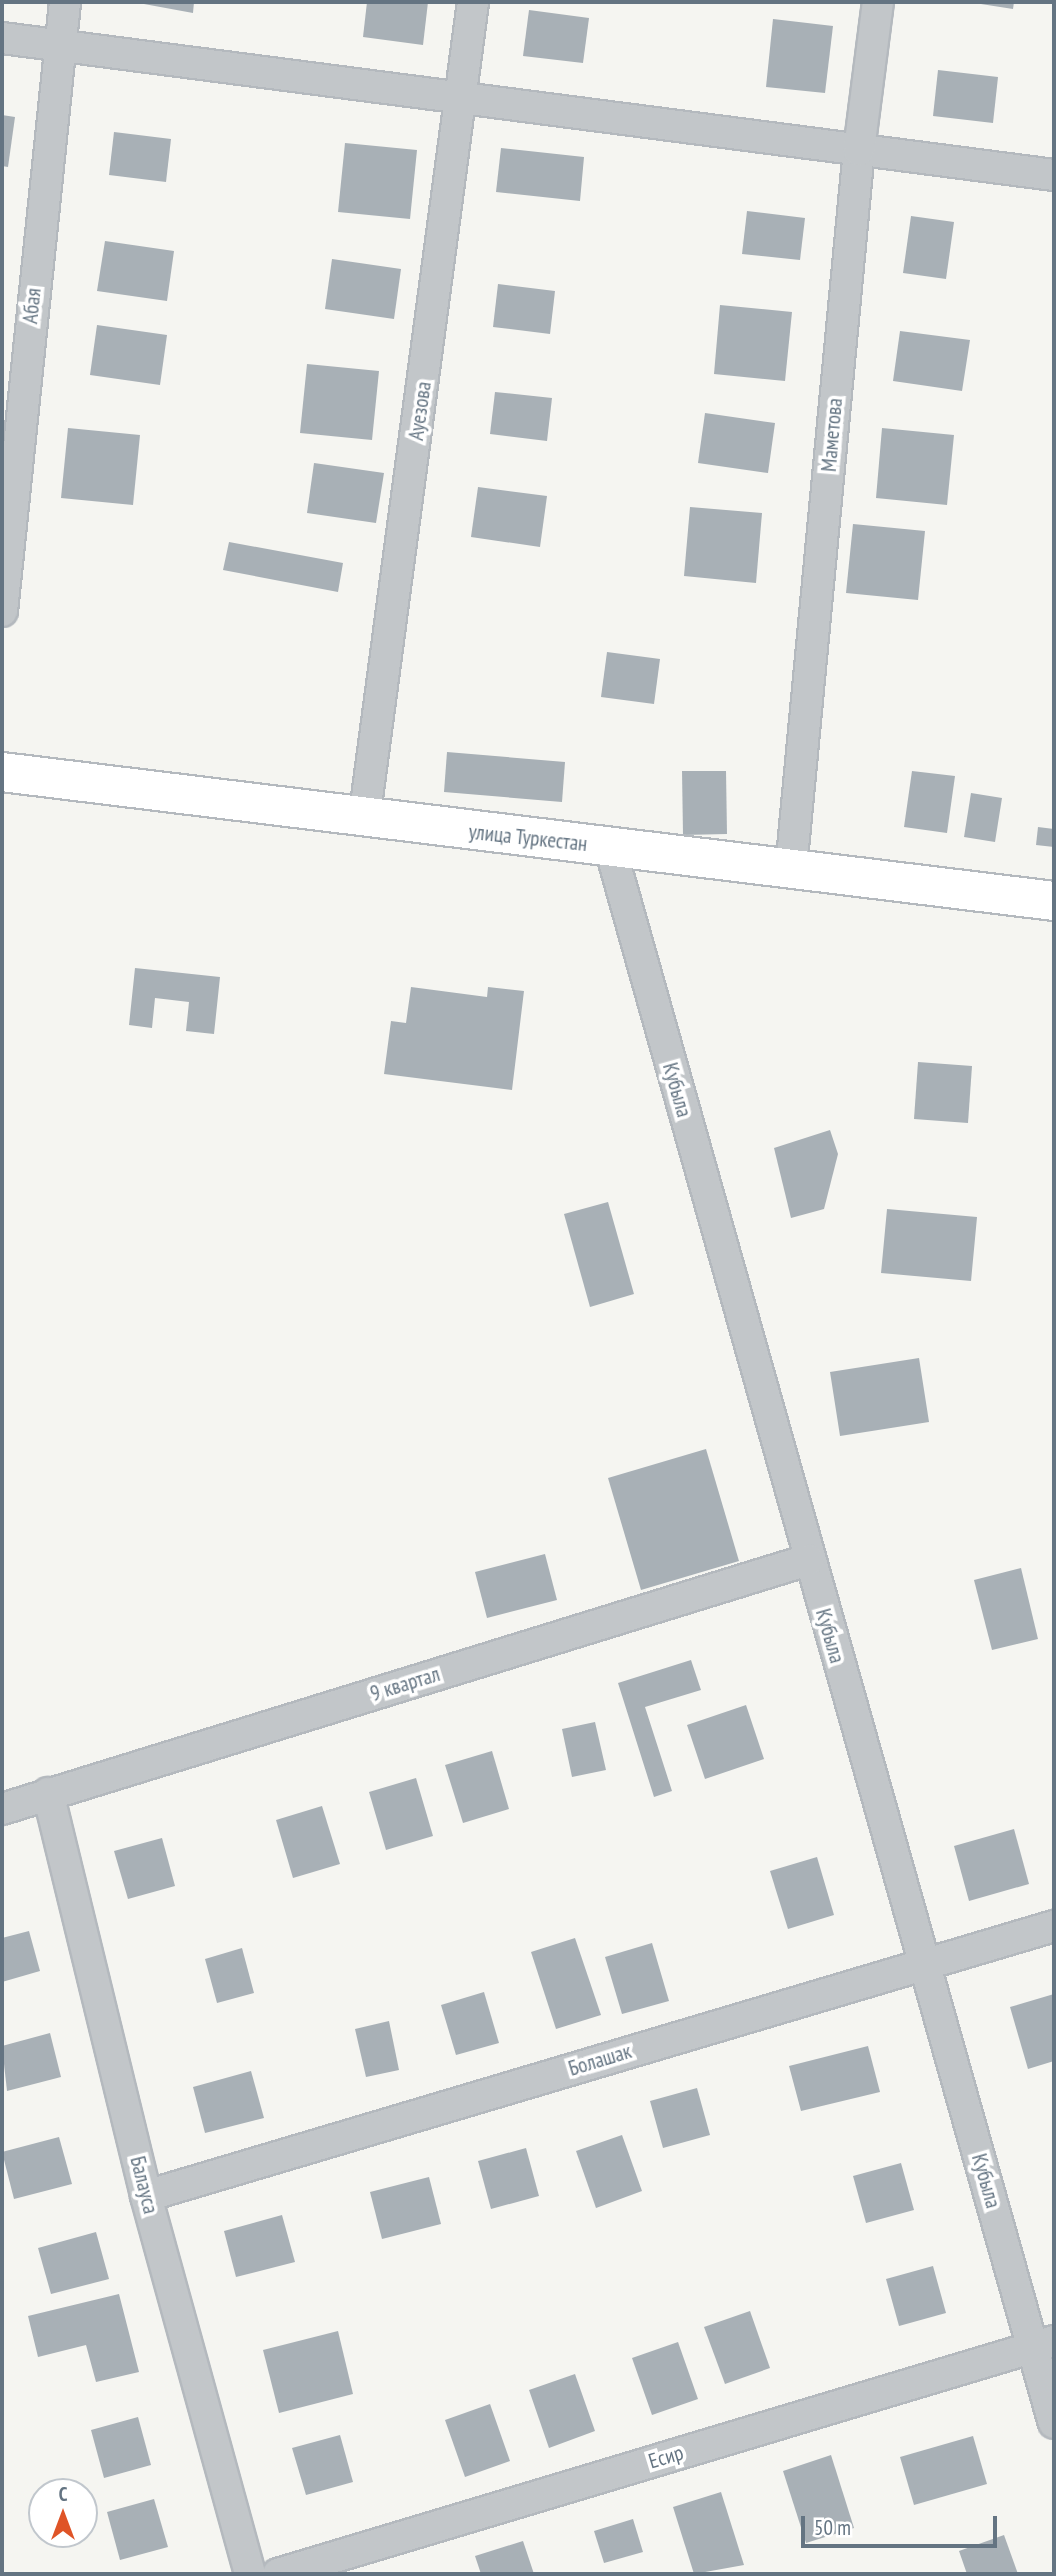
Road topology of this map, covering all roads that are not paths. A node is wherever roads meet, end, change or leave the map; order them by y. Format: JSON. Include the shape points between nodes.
{"nodes":[{"id":1,"x":65,"y":2,"type":"edge"},
{"id":2,"x":473,"y":2,"type":"edge"},
{"id":3,"x":878,"y":2,"type":"edge"},
{"id":4,"x":2,"y":38,"type":"edge"},
{"id":5,"x":58,"y":45,"type":"junction"},
{"id":6,"x":463,"y":98,"type":"junction"},
{"id":7,"x":859,"y":150,"type":"junction"},
{"id":8,"x":1054,"y":175,"type":"edge"},
{"id":9,"x":2,"y":611,"type":"edge"},
{"id":10,"x":2,"y":772,"type":"edge"},
{"id":11,"x":364,"y":820,"type":"junction"},
{"id":12,"x":610,"y":847,"type":"junction"},
{"id":13,"x":791,"y":869,"type":"junction"},
{"id":14,"x":1054,"y":901,"type":"edge"},
{"id":15,"x":808,"y":1560,"type":"junction"},
{"id":16,"x":48,"y":1793,"type":"junction"},
{"id":17,"x":2,"y":1809,"type":"edge"},
{"id":18,"x":1054,"y":1926,"type":"edge"},
{"id":19,"x":924,"y":1962,"type":"junction"},
{"id":20,"x":146,"y":2196,"type":"junction"},
{"id":21,"x":1043,"y":2344,"type":"edge"},
{"id":22,"x":1054,"y":2423,"type":"edge"},
{"id":23,"x":250,"y":2574,"type":"edge"},
{"id":24,"x":278,"y":2574,"type":"edge"}],
"edges":[{"from":1,"to":5,"type":"street","name":"Абая"},
{"from":2,"to":6,"type":"street","name":"Ауезова"},
{"from":3,"to":7,"type":"street","name":"Маметова"},
{"from":4,"to":5,"type":"street"},
{"from":5,"to":6,"type":"street"},
{"from":5,"to":9,"type":"street","name":"Абая"},
{"from":6,"to":7,"type":"street"},
{"from":6,"to":11,"type":"street","name":"Ауезова"},
{"from":7,"to":8,"type":"street"},
{"from":7,"to":13,"type":"street","name":"Маметова"},
{"from":10,"to":11,"type":"street","name":"улица Туркестан"},
{"from":11,"to":12,"type":"street","name":"улица Туркестан"},
{"from":12,"to":13,"type":"street","name":"улица Туркестан"},
{"from":12,"to":15,"type":"street","name":"Кубыла"},
{"from":13,"to":14,"type":"street","name":"улица Туркестан"},
{"from":15,"to":16,"type":"street","name":"9 квартал"},
{"from":15,"to":19,"type":"street","name":"Кубыла"},
{"from":16,"to":17,"type":"street","name":"9 квартал"},
{"from":16,"to":20,"type":"street","name":"Балауса"},
{"from":18,"to":19,"type":"street","name":"Болашак"},
{"from":19,"to":20,"type":"street","name":"Болашак"},
{"from":19,"to":21,"type":"street","name":"Кубыла"},
{"from":20,"to":23,"type":"street","name":"Балауса"},
{"from":21,"to":22,"type":"street","name":"Кубыла"},
{"from":21,"to":24,"type":"street","name":"Есир"}]}
